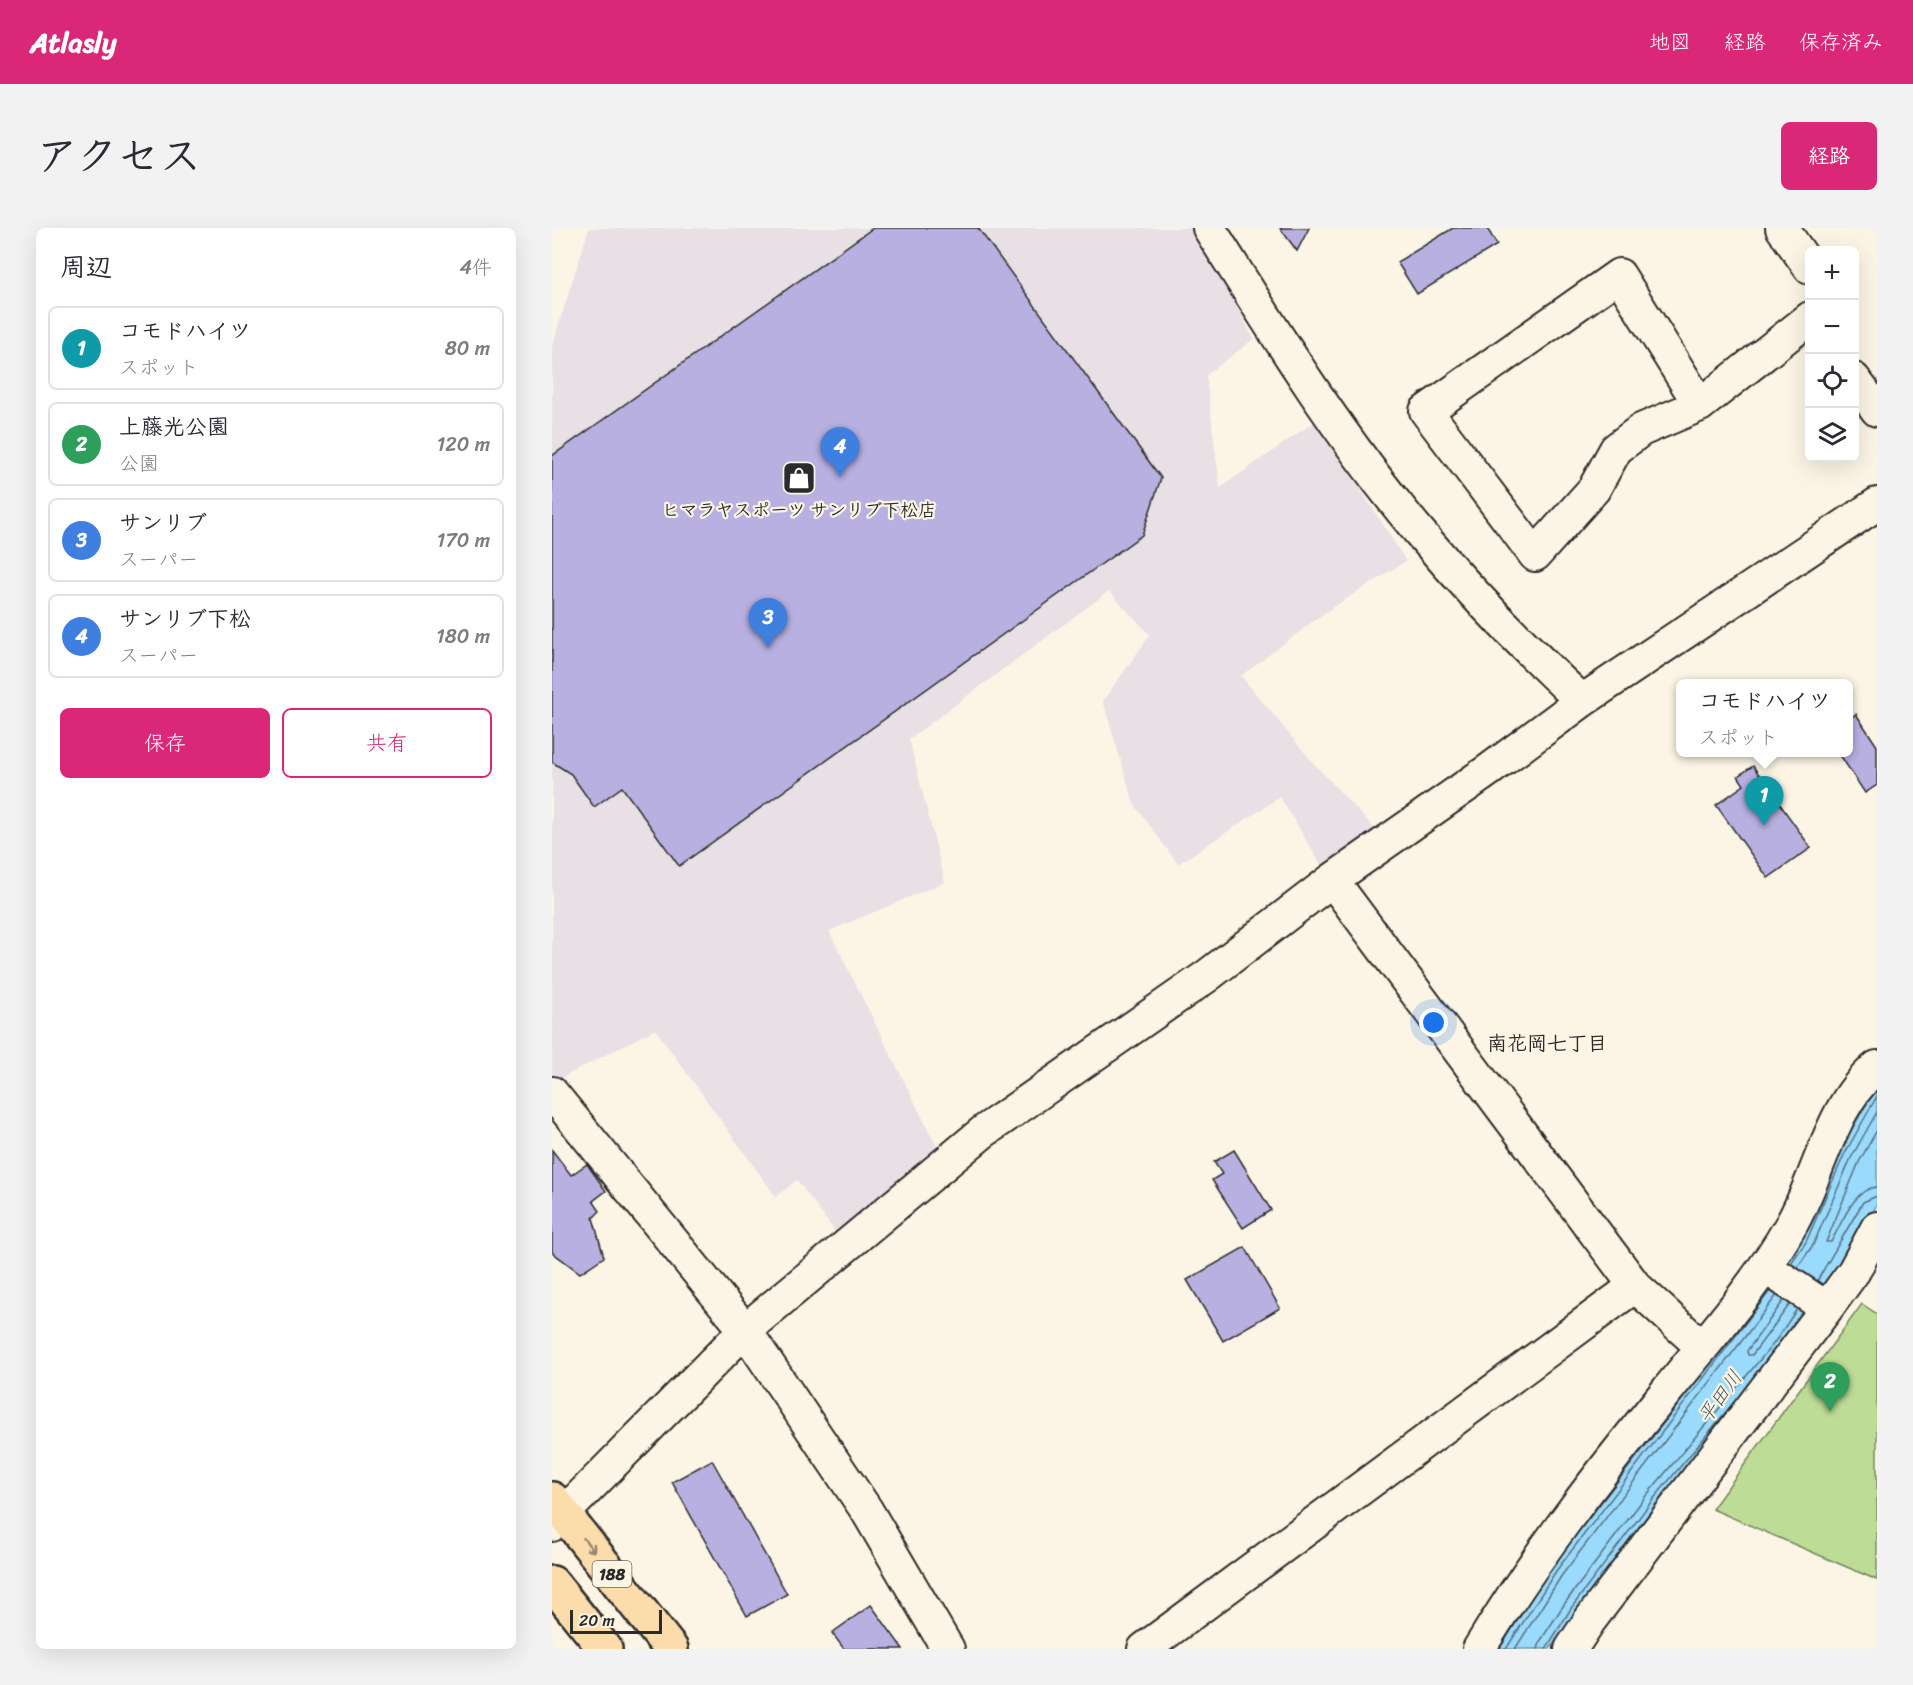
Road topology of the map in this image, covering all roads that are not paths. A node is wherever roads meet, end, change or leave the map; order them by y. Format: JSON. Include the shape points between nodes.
{"nodes":[{"id":1,"x":1209,"y":228,"type":"edge"},
{"id":2,"x":1782,"y":228,"type":"edge"},
{"id":3,"x":1805,"y":262,"type":"edge"},
{"id":4,"x":1805,"y":321,"type":"edge"},
{"id":5,"x":1859,"y":386,"type":"edge"},
{"id":6,"x":1700,"y":405,"type":"junction"},
{"id":7,"x":1877,"y":410,"type":"edge"},
{"id":8,"x":1877,"y":504,"type":"edge"},
{"id":9,"x":1582,"y":701,"type":"junction"},
{"id":10,"x":1332,"y":880,"type":"junction"},
{"id":11,"x":1877,"y":1067,"type":"edge"},
{"id":12,"x":552,"y":1093,"type":"edge"},
{"id":13,"x":1877,"y":1228,"type":"edge"},
{"id":14,"x":1768,"y":1270,"type":"junction"},
{"id":15,"x":1635,"y":1286,"type":"junction"},
{"id":16,"x":1823,"y":1306,"type":"junction"},
{"id":17,"x":745,"y":1330,"type":"junction"},
{"id":18,"x":1702,"y":1347,"type":"junction"},
{"id":19,"x":556,"y":1513,"type":"edge"},
{"id":20,"x":552,"y":1583,"type":"edge"},
{"id":21,"x":605,"y":1649,"type":"edge"},
{"id":22,"x":671,"y":1649,"type":"edge"},
{"id":23,"x":948,"y":1649,"type":"edge"},
{"id":24,"x":1144,"y":1649,"type":"edge"},
{"id":25,"x":1479,"y":1649,"type":"edge"},
{"id":26,"x":1571,"y":1649,"type":"edge"}],
"edges":[{"from":1,"to":9,"type":"street","via":[[1353,446],[1420,533],[1514,637]]},
{"from":2,"to":3,"type":"street"},
{"from":4,"to":6,"type":"street"},
{"from":5,"to":7,"type":"street"},
{"from":6,"to":6,"type":"street","via":[[1641,429],[1616,449],[1594,489],[1535,555],[1426,411],[1619,275]]},
{"from":8,"to":9,"type":"street"},
{"from":9,"to":10,"type":"street"},
{"from":10,"to":15,"type":"street"},
{"from":10,"to":17,"type":"street","via":[[1207,976],[983,1132]]},
{"from":11,"to":14,"type":"street","via":[[1847,1100]]},
{"from":12,"to":17,"type":"street"},
{"from":13,"to":16,"type":"street","via":[[1854,1271]]},
{"from":14,"to":16,"type":"street"},
{"from":14,"to":18,"type":"street"},
{"from":15,"to":18,"type":"street"},
{"from":15,"to":24,"type":"street"},
{"from":16,"to":26,"type":"street"},
{"from":17,"to":19,"type":"street"},
{"from":17,"to":23,"type":"street","via":[[867,1511]]},
{"from":18,"to":25,"type":"street","via":[[1549,1543]]},
{"from":19,"to":22,"type":"highway","number":"188","one_way":true},
{"from":20,"to":21,"type":"highway"}]}
